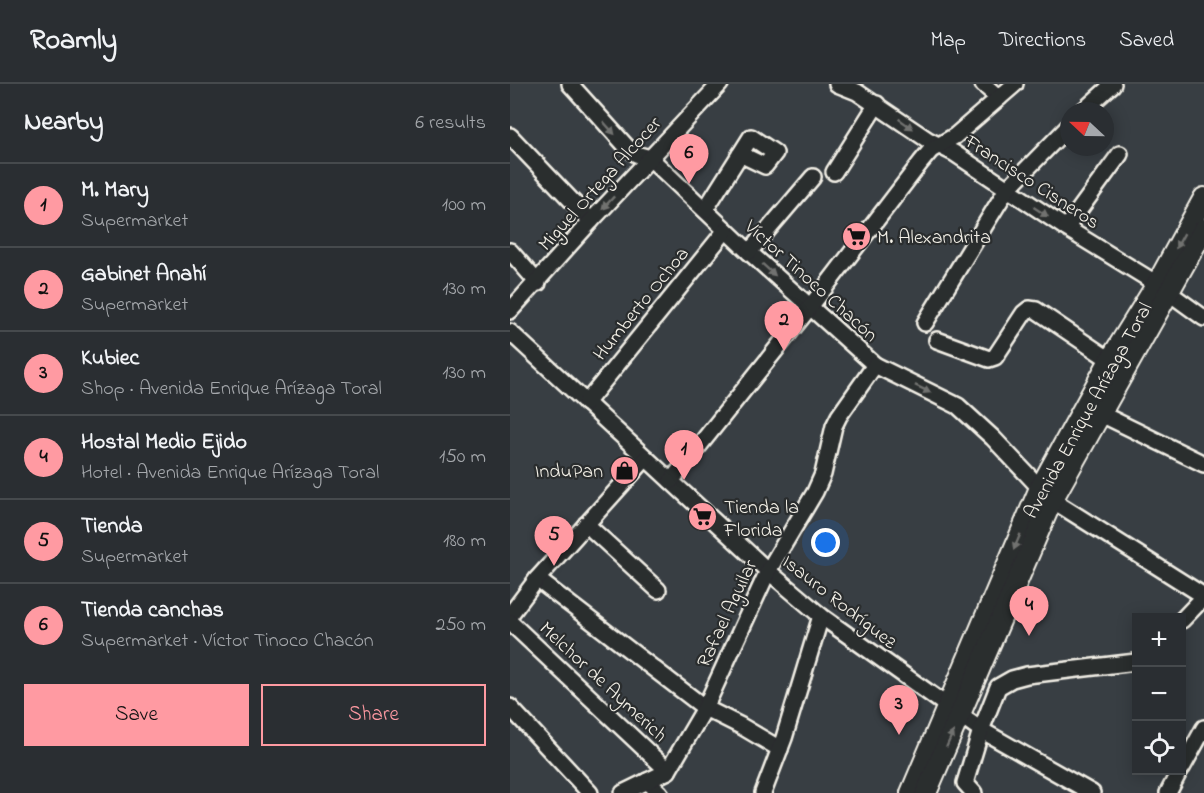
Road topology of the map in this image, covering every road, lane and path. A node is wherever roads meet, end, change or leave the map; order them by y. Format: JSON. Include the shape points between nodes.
{"nodes":[{"id":1,"x":570,"y":84,"type":"edge"},
{"id":2,"x":720,"y":84,"type":"edge"},
{"id":3,"x":837,"y":84,"type":"edge"},
{"id":4,"x":983,"y":84,"type":"edge"},
{"id":5,"x":1015,"y":84,"type":"edge"},
{"id":6,"x":1113,"y":84,"type":"edge"},
{"id":7,"x":999,"y":98,"type":"junction"},
{"id":8,"x":1093,"y":102,"type":"edge"},
{"id":9,"x":877,"y":104,"type":"junction"},
{"id":10,"x":1060,"y":135,"type":"edge"},
{"id":11,"x":510,"y":136,"type":"edge"},
{"id":12,"x":940,"y":146,"type":"junction"},
{"id":13,"x":740,"y":154,"type":"dead end"},
{"id":14,"x":1120,"y":154,"type":"dead end"},
{"id":15,"x":650,"y":158,"type":"junction"},
{"id":16,"x":834,"y":172,"type":"dead end"},
{"id":17,"x":813,"y":177,"type":"dead end"},
{"id":18,"x":1007,"y":189,"type":"junction"},
{"id":19,"x":1204,"y":198,"type":"edge"},
{"id":20,"x":705,"y":210,"type":"junction"},
{"id":21,"x":591,"y":221,"type":"junction"},
{"id":22,"x":1066,"y":228,"type":"junction"},
{"id":23,"x":1204,"y":229,"type":"edge"},
{"id":24,"x":726,"y":230,"type":"junction"},
{"id":25,"x":510,"y":251,"type":"edge"},
{"id":26,"x":749,"y":252,"type":"junction"},
{"id":27,"x":538,"y":283,"type":"junction"},
{"id":28,"x":1163,"y":288,"type":"junction"},
{"id":29,"x":810,"y":307,"type":"junction"},
{"id":30,"x":510,"y":312,"type":"edge"},
{"id":31,"x":1204,"y":318,"type":"edge"},
{"id":32,"x":925,"y":323,"type":"dead end"},
{"id":33,"x":510,"y":333,"type":"edge"},
{"id":34,"x":937,"y":340,"type":"dead end"},
{"id":35,"x":1110,"y":360,"type":"junction"},
{"id":36,"x":875,"y":365,"type":"junction"},
{"id":37,"x":586,"y":403,"type":"junction"},
{"id":38,"x":1099,"y":413,"type":"junction"},
{"id":39,"x":646,"y":458,"type":"junction"},
{"id":40,"x":1204,"y":464,"type":"edge"},
{"id":41,"x":672,"y":481,"type":"junction"},
{"id":42,"x":1046,"y":494,"type":"junction"},
{"id":43,"x":586,"y":524,"type":"junction"},
{"id":44,"x":768,"y":572,"type":"junction"},
{"id":45,"x":537,"y":579,"type":"junction"},
{"id":46,"x":658,"y":590,"type":"dead end"},
{"id":47,"x":1204,"y":597,"type":"edge"},
{"id":48,"x":510,"y":615,"type":"edge"},
{"id":49,"x":821,"y":616,"type":"junction"},
{"id":50,"x":1186,"y":617,"type":"edge"},
{"id":51,"x":1132,"y":663,"type":"edge"},
{"id":52,"x":510,"y":707,"type":"edge"},
{"id":53,"x":705,"y":708,"type":"junction"},
{"id":54,"x":953,"y":711,"type":"junction"},
{"id":55,"x":1204,"y":728,"type":"edge"},
{"id":56,"x":981,"y":730,"type":"junction"},
{"id":57,"x":780,"y":749,"type":"junction"},
{"id":58,"x":1186,"y":761,"type":"edge"},
{"id":59,"x":668,"y":771,"type":"junction"},
{"id":60,"x":1178,"y":775,"type":"edge"},
{"id":61,"x":647,"y":781,"type":"junction"},
{"id":62,"x":968,"y":790,"type":"edge"},
{"id":63,"x":590,"y":793,"type":"edge"},
{"id":64,"x":623,"y":793,"type":"edge"},
{"id":65,"x":660,"y":793,"type":"edge"},
{"id":66,"x":763,"y":793,"type":"edge"},
{"id":67,"x":910,"y":793,"type":"edge"},
{"id":68,"x":926,"y":793,"type":"edge"},
{"id":69,"x":1092,"y":793,"type":"edge"},
{"id":70,"x":1168,"y":793,"type":"edge"}],
"edges":[{"from":1,"to":15,"type":"street","name":"Víctor Tinoco Chacón","one_way":true,"via":[[626,146]]},
{"from":2,"to":15,"type":"street","name":"Miguel Ortega Alcocer"},
{"from":3,"to":9,"type":"street","name":"Francisco Cisneros"},
{"from":4,"to":7,"type":"street"},
{"from":5,"to":7,"type":"street"},
{"from":6,"to":8,"type":"street"},
{"from":7,"to":12,"type":"street"},
{"from":9,"to":12,"type":"street","name":"Francisco Cisneros","one_way":true},
{"from":9,"to":16,"type":"street"},
{"from":10,"to":18,"type":"street"},
{"from":11,"to":21,"type":"street"},
{"from":12,"to":18,"type":"street","name":"Francisco Cisneros"},
{"from":12,"to":29,"type":"street","via":[[921,162]]},
{"from":13,"to":20,"type":"street"},
{"from":14,"to":22,"type":"street"},
{"from":15,"to":20,"type":"street","name":"Víctor Tinoco Chacón"},
{"from":15,"to":21,"type":"street","name":"Miguel Ortega Alcocer","one_way":true},
{"from":17,"to":26,"type":"street"},
{"from":18,"to":22,"type":"street","name":"Francisco Cisneros","one_way":true},
{"from":18,"to":32,"type":"street"},
{"from":19,"to":28,"type":"main road","name":"Avenida Enrique Arízaga Toral","one_way":true},
{"from":20,"to":24,"type":"street","name":"Víctor Tinoco Chacón"},
{"from":21,"to":27,"type":"street","name":"Miguel Ortega Alcocer"},
{"from":22,"to":28,"type":"street","name":"Francisco Cisneros"},
{"from":23,"to":28,"type":"main road","name":"Avenida Enrique Arízaga Toral"},
{"from":24,"to":26,"type":"street","name":"Víctor Tinoco Chacón"},
{"from":24,"to":37,"type":"street","name":"Humberto Ochoa"},
{"from":25,"to":27,"type":"street"},
{"from":26,"to":29,"type":"street","name":"Víctor Tinoco Chacón","one_way":true},
{"from":27,"to":30,"type":"street","name":"Miguel Ortega Alcocer"},
{"from":28,"to":31,"type":"street","name":"Francisco Cisneros"},
{"from":28,"to":35,"type":"main road","name":"Avenida Enrique Arízaga Toral"},
{"from":28,"to":38,"type":"main road","name":"Avenida Enrique Arízaga Toral"},
{"from":29,"to":36,"type":"street","name":"Víctor Tinoco Chacón"},
{"from":29,"to":41,"type":"street"},
{"from":33,"to":37,"type":"street","name":"Isauro Rodríguez"},
{"from":34,"to":35,"type":"street","via":[[989,359],[995,357],[1029,309]]},
{"from":35,"to":42,"type":"main road","name":"Avenida Enrique Arízaga Toral"},
{"from":36,"to":42,"type":"street","name":"Víctor Tinoco Chacón","one_way":true,"via":[[958,406]]},
{"from":36,"to":44,"type":"street","name":"Rafael Aguilar","via":[[839,416],[823,474]]},
{"from":37,"to":39,"type":"street","name":"Isauro Rodríguez"},
{"from":38,"to":40,"type":"street"},
{"from":38,"to":42,"type":"main road","name":"Avenida Enrique Arízaga Toral"},
{"from":39,"to":41,"type":"street","name":"Isauro Rodríguez"},
{"from":39,"to":43,"type":"street"},
{"from":41,"to":44,"type":"street","name":"Isauro Rodríguez"},
{"from":42,"to":47,"type":"street","name":"Víctor Tinoco Chacón"},
{"from":42,"to":54,"type":"main road","name":"Avenida Enrique Arízaga Toral"},
{"from":43,"to":45,"type":"street"},
{"from":43,"to":46,"type":"street"},
{"from":44,"to":49,"type":"street","name":"Isauro Rodríguez"},
{"from":44,"to":53,"type":"street","name":"Rafael Aguilar"},
{"from":45,"to":48,"type":"street"},
{"from":45,"to":53,"type":"street"},
{"from":47,"to":50,"type":"street"},
{"from":48,"to":59,"type":"street","name":"Melchor de Aymerich"},
{"from":49,"to":54,"type":"street","name":"Isauro Rodríguez"},
{"from":49,"to":57,"type":"street"},
{"from":51,"to":56,"type":"street","via":[[1012,679],[998,687]]},
{"from":52,"to":63,"type":"street"},
{"from":53,"to":57,"type":"street"},
{"from":53,"to":59,"type":"street","name":"Rafael Aguilar"},
{"from":54,"to":56,"type":"street","name":"Isauro Rodríguez"},
{"from":54,"to":67,"type":"main road","name":"Avenida Enrique Arízaga Toral"},
{"from":68,"to":54,"type":"main road","name":"Avenida Enrique Arízaga Toral","one_way":true},
{"from":55,"to":58,"type":"street"},
{"from":56,"to":62,"type":"street"},
{"from":56,"to":69,"type":"street","name":"Isauro Rodríguez"},
{"from":57,"to":66,"type":"street"},
{"from":59,"to":61,"type":"street"},
{"from":60,"to":70,"type":"street"},
{"from":61,"to":64,"type":"street"},
{"from":61,"to":65,"type":"street"}]}
